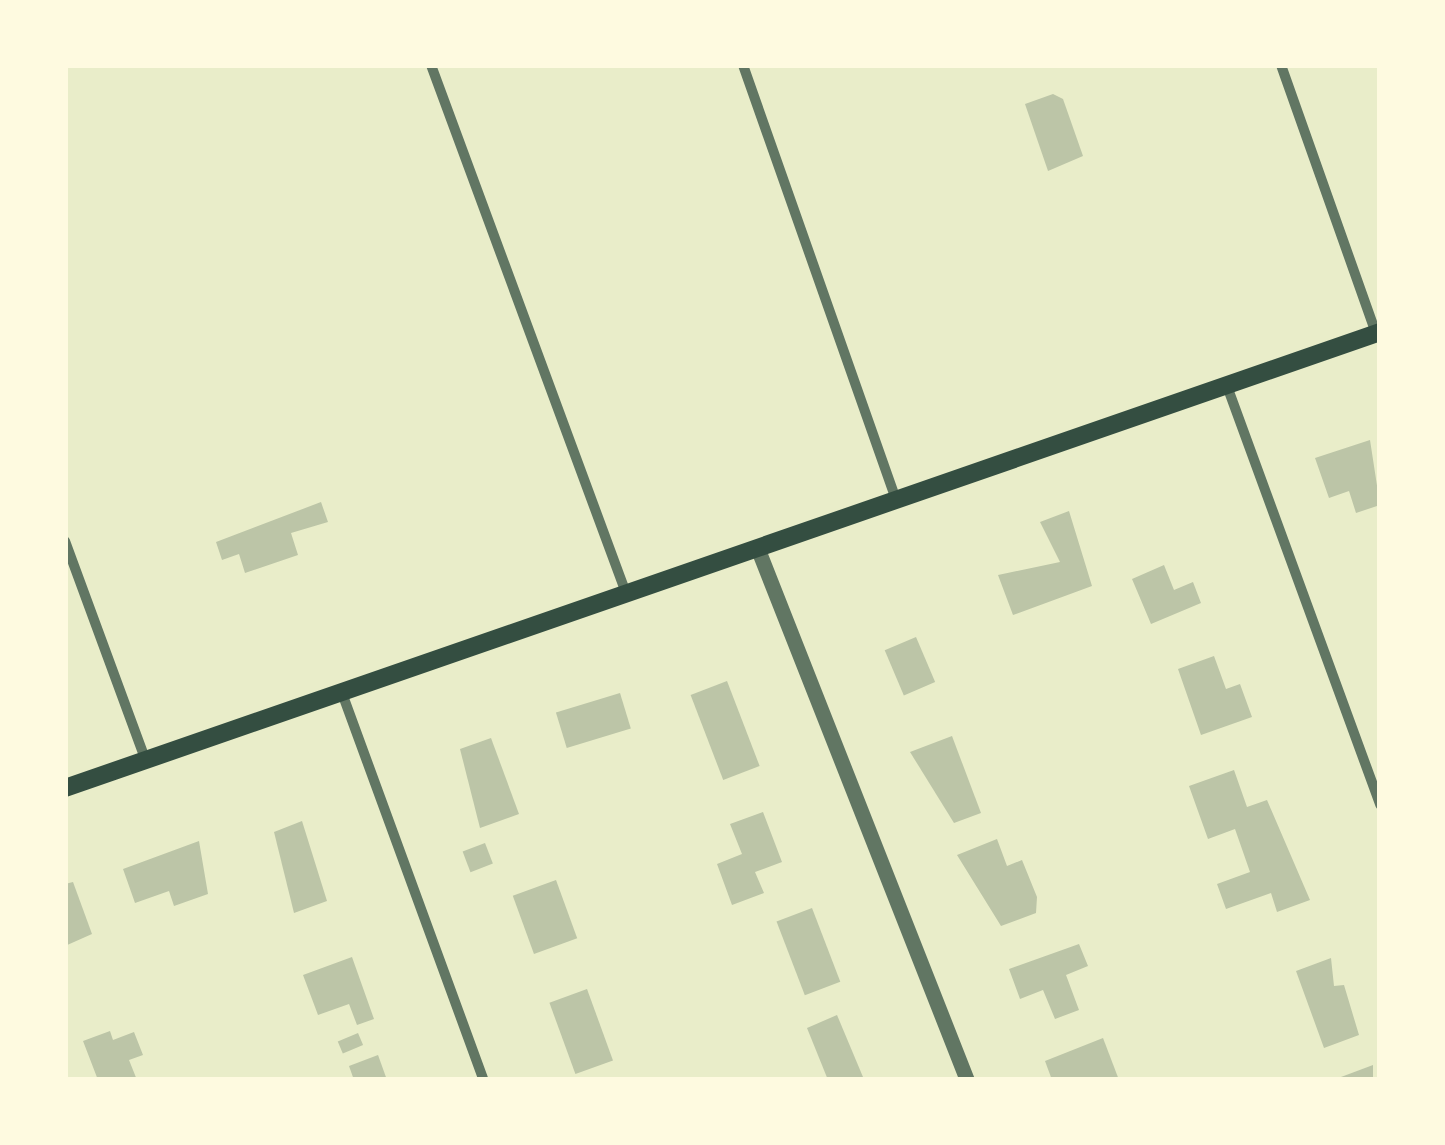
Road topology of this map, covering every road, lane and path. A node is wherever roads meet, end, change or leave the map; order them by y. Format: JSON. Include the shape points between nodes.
{"nodes":[{"id":1,"x":431,"y":65,"type":"edge"},
{"id":2,"x":743,"y":65,"type":"edge"},
{"id":3,"x":1280,"y":65,"type":"edge"},
{"id":4,"x":1378,"y":332,"type":"edge"},
{"id":5,"x":1226,"y":386,"type":"junction"},
{"id":6,"x":896,"y":500,"type":"junction"},
{"id":7,"x":65,"y":542,"type":"edge"},
{"id":8,"x":756,"y":548,"type":"junction"},
{"id":9,"x":626,"y":592,"type":"junction"},
{"id":10,"x":342,"y":693,"type":"junction"},
{"id":11,"x":145,"y":759,"type":"junction"},
{"id":12,"x":65,"y":788,"type":"edge"},
{"id":13,"x":1380,"y":805,"type":"edge"},
{"id":14,"x":484,"y":1080,"type":"edge"},
{"id":15,"x":967,"y":1080,"type":"edge"}],
"edges":[{"from":1,"to":9,"type":"street"},
{"from":2,"to":6,"type":"street"},
{"from":3,"to":4,"type":"street"},
{"from":4,"to":5,"type":"main road"},
{"from":5,"to":6,"type":"main road"},
{"from":5,"to":13,"type":"street"},
{"from":6,"to":8,"type":"main road"},
{"from":7,"to":11,"type":"street"},
{"from":8,"to":9,"type":"main road"},
{"from":8,"to":15,"type":"street"},
{"from":9,"to":10,"type":"main road"},
{"from":10,"to":11,"type":"main road"},
{"from":10,"to":14,"type":"street"},
{"from":11,"to":12,"type":"main road"}]}
